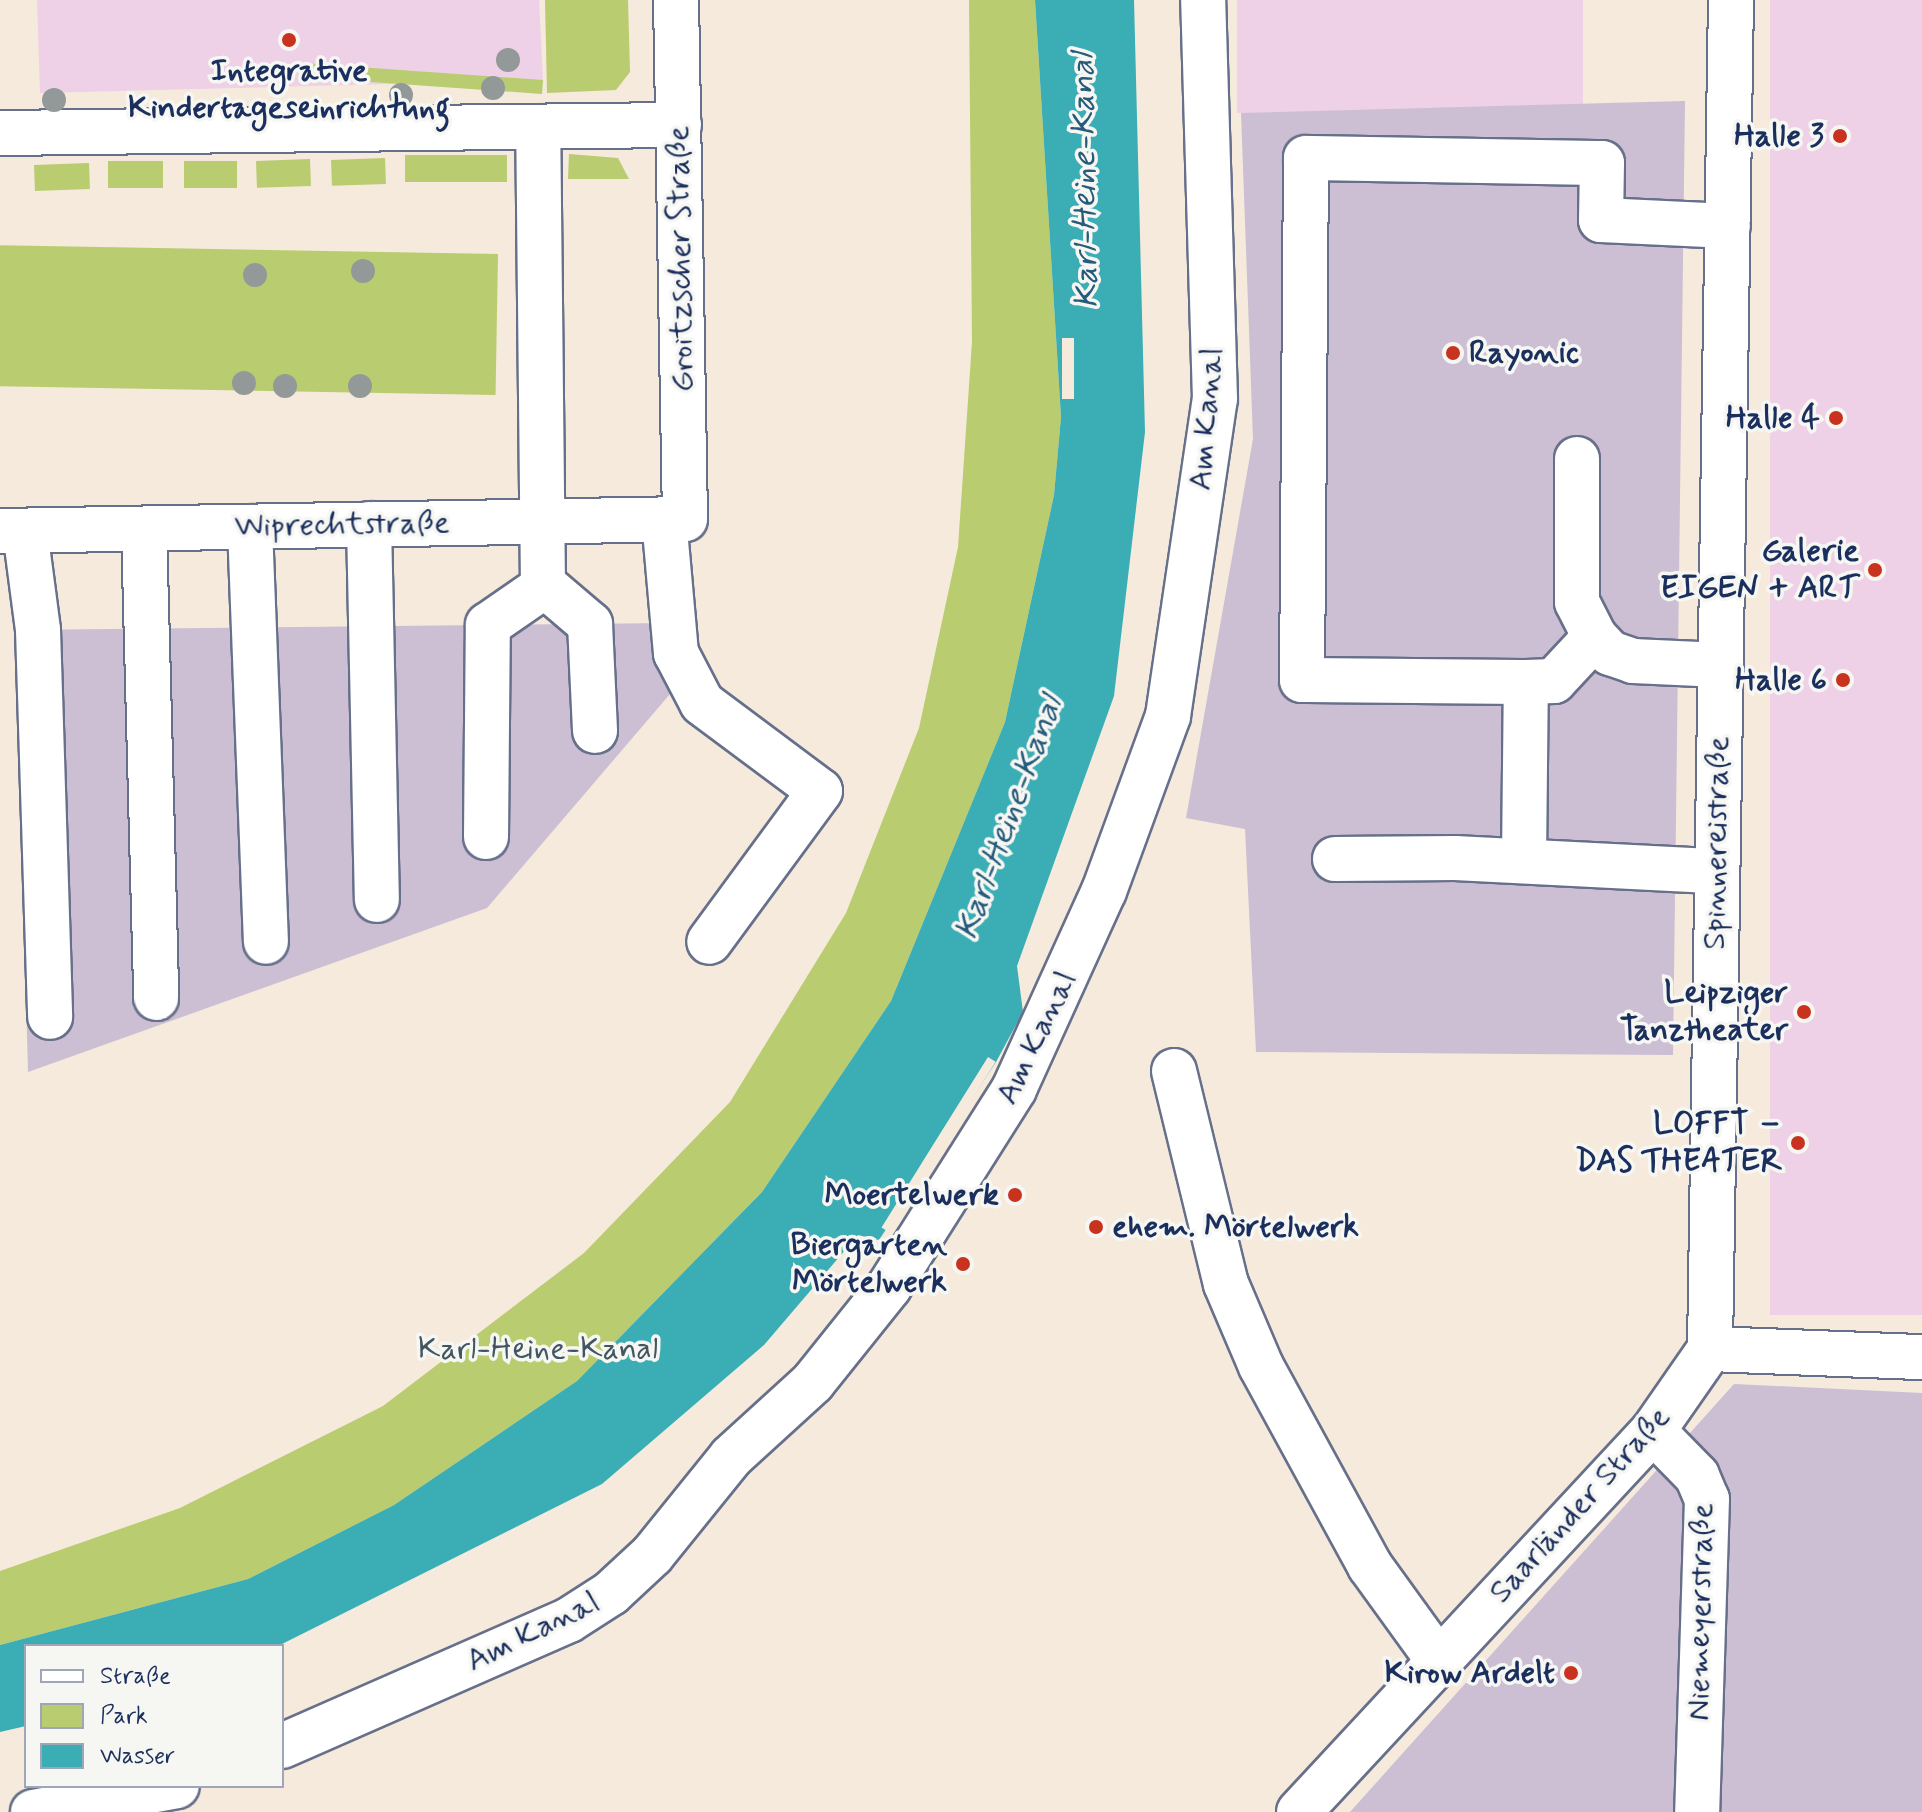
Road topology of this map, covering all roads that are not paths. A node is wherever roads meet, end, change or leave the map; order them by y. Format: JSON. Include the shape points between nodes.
{"nodes":[{"id":1,"x":676,"y":0,"type":"edge"},
{"id":2,"x":1203,"y":0,"type":"edge"},
{"id":3,"x":1731,"y":0,"type":"edge"},
{"id":4,"x":679,"y":125,"type":"junction"},
{"id":5,"x":538,"y":127,"type":"junction"},
{"id":6,"x":0,"y":133,"type":"edge"},
{"id":7,"x":1728,"y":226,"type":"junction"},
{"id":8,"x":1577,"y":459,"type":"dead end"},
{"id":9,"x":675,"y":519,"type":"junction"},
{"id":10,"x":541,"y":521,"type":"junction"},
{"id":11,"x":369,"y":524,"type":"junction"},
{"id":12,"x":250,"y":527,"type":"junction"},
{"id":13,"x":144,"y":529,"type":"junction"},
{"id":14,"x":13,"y":531,"type":"edge"},
{"id":15,"x":543,"y":584,"type":"junction"},
{"id":16,"x":1595,"y":637,"type":"junction"},
{"id":17,"x":1721,"y":665,"type":"junction"},
{"id":18,"x":1526,"y":682,"type":"junction"},
{"id":19,"x":595,"y":731,"type":"dead end"},
{"id":20,"x":486,"y":837,"type":"dead end"},
{"id":21,"x":1335,"y":859,"type":"dead end"},
{"id":22,"x":1524,"y":861,"type":"junction"},
{"id":23,"x":1716,"y":871,"type":"junction"},
{"id":24,"x":377,"y":900,"type":"dead end"},
{"id":25,"x":266,"y":942,"type":"dead end"},
{"id":26,"x":709,"y":942,"type":"dead end"},
{"id":27,"x":156,"y":998,"type":"dead end"},
{"id":28,"x":50,"y":1017,"type":"dead end"},
{"id":29,"x":1174,"y":1071,"type":"dead end"},
{"id":30,"x":1710,"y":1349,"type":"junction"},
{"id":31,"x":1922,"y":1357,"type":"edge"},
{"id":32,"x":1653,"y":1431,"type":"junction"},
{"id":33,"x":1438,"y":1660,"type":"junction"},
{"id":34,"x":284,"y":1745,"type":"edge"},
{"id":35,"x":166,"y":1788,"type":"edge"},
{"id":36,"x":33,"y":1812,"type":"edge"},
{"id":37,"x":1299,"y":1812,"type":"edge"},
{"id":38,"x":1697,"y":1812,"type":"edge"}],
"edges":[{"from":1,"to":4,"type":"street","name":"Groitzscher Straße"},
{"from":2,"to":34,"type":"street","name":"Am Kanal","via":[[1215,399],[1168,716],[1104,891],[1014,1089],[889,1287],[832,1359],[731,1457],[652,1555],[611,1593],[569,1620]]},
{"from":3,"to":7,"type":"street","name":"Spinnereistraße"},
{"from":4,"to":5,"type":"street"},
{"from":4,"to":9,"type":"street","name":"Groitzscher Straße"},
{"from":5,"to":6,"type":"street"},
{"from":5,"to":10,"type":"street"},
{"from":7,"to":17,"type":"street","name":"Spinnereistraße"},
{"from":7,"to":18,"type":"street","via":[[1601,220],[1602,163],[1306,158],[1302,680]]},
{"from":8,"to":16,"type":"street","via":[[1577,602]]},
{"from":9,"to":10,"type":"street","name":"Wiprechtstraße"},
{"from":9,"to":26,"type":"street","name":"Groitzscher Straße","via":[[676,653],[702,703],[820,791]]},
{"from":10,"to":11,"type":"street","name":"Wiprechtstraße"},
{"from":10,"to":15,"type":"street"},
{"from":11,"to":12,"type":"street","name":"Wiprechtstraße"},
{"from":11,"to":24,"type":"street"},
{"from":12,"to":13,"type":"street","name":"Wiprechtstraße"},
{"from":12,"to":25,"type":"street"},
{"from":13,"to":14,"type":"street","name":"Wiprechtstraße"},
{"from":13,"to":27,"type":"street"},
{"from":14,"to":28,"type":"street","via":[[38,630]]},
{"from":15,"to":19,"type":"street","via":[[590,624]]},
{"from":15,"to":20,"type":"street","via":[[488,625]]},
{"from":16,"to":17,"type":"street","via":[[1610,653],[1633,661]]},
{"from":16,"to":18,"type":"street","via":[[1554,681]]},
{"from":17,"to":23,"type":"street","name":"Spinnereistraße"},
{"from":18,"to":22,"type":"street"},
{"from":21,"to":22,"type":"street"},
{"from":22,"to":23,"type":"street"},
{"from":23,"to":30,"type":"street","name":"Spinnereistraße"},
{"from":29,"to":33,"type":"street","via":[[1226,1284],[1261,1366],[1370,1566]]},
{"from":30,"to":31,"type":"street"},
{"from":30,"to":32,"type":"street","name":"Saarländer Straße"},
{"from":32,"to":33,"type":"street","name":"Saarländer Straße"},
{"from":32,"to":38,"type":"street","name":"Niemeyerstraße","via":[[1697,1476],[1707,1499]]},
{"from":33,"to":37,"type":"street","name":"Saarländer Straße"},
{"from":35,"to":36,"type":"street"}]}
